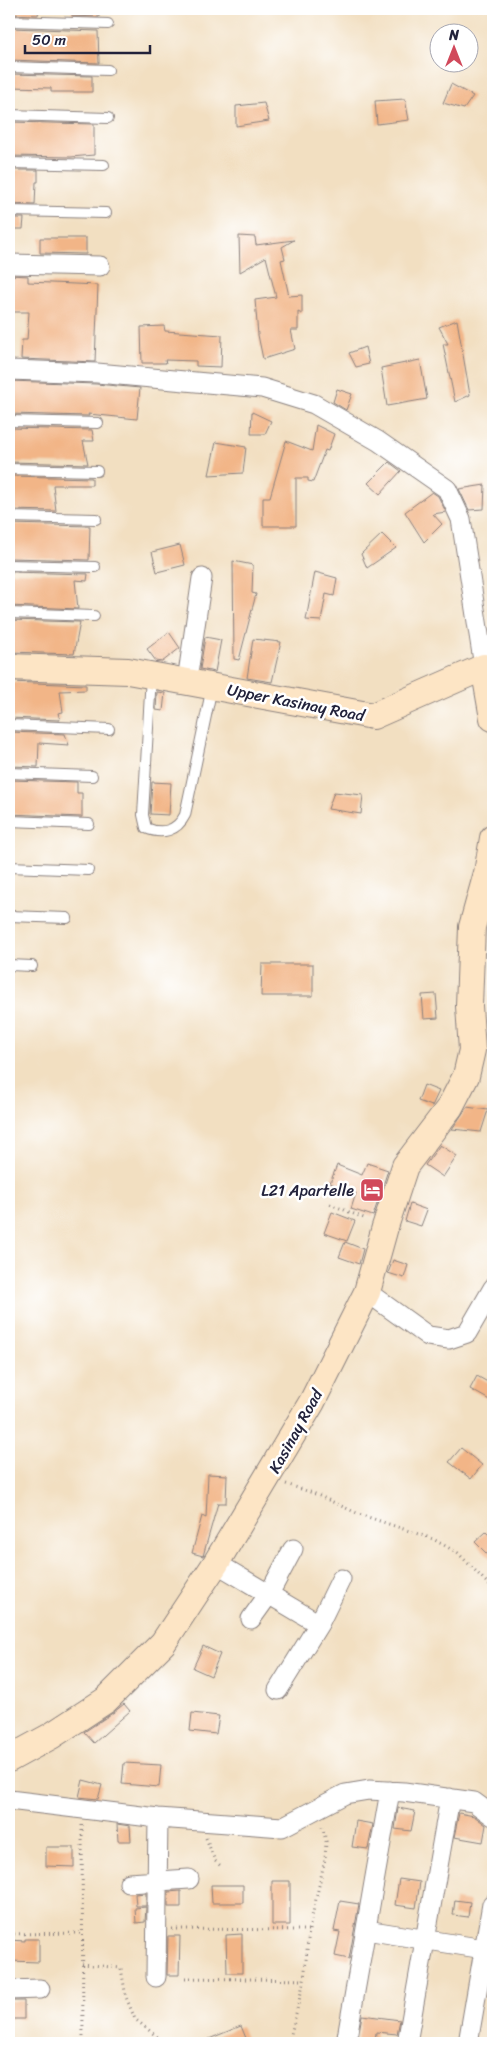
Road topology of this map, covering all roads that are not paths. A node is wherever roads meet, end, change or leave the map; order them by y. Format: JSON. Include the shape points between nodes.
{"nodes":[{"id":1,"x":9,"y":20,"type":"edge"},
{"id":2,"x":108,"y":24,"type":"dead end"},
{"id":3,"x":9,"y":67,"type":"edge"},
{"id":4,"x":108,"y":70,"type":"dead end"},
{"id":5,"x":9,"y":115,"type":"edge"},
{"id":6,"x":108,"y":118,"type":"dead end"},
{"id":7,"x":9,"y":163,"type":"edge"},
{"id":8,"x":104,"y":165,"type":"dead end"},
{"id":9,"x":9,"y":211,"type":"edge"},
{"id":10,"x":106,"y":213,"type":"dead end"},
{"id":11,"x":9,"y":264,"type":"edge"},
{"id":12,"x":100,"y":266,"type":"dead end"},
{"id":13,"x":9,"y":370,"type":"edge"},
{"id":14,"x":9,"y":421,"type":"edge"},
{"id":15,"x":98,"y":423,"type":"dead end"},
{"id":16,"x":9,"y":469,"type":"edge"},
{"id":17,"x":97,"y":471,"type":"dead end"},
{"id":18,"x":9,"y":517,"type":"edge"},
{"id":19,"x":96,"y":519,"type":"dead end"},
{"id":20,"x":9,"y":565,"type":"edge"},
{"id":21,"x":95,"y":567,"type":"dead end"},
{"id":22,"x":202,"y":578,"type":"dead end"},
{"id":23,"x":9,"y":613,"type":"edge"},
{"id":24,"x":94,"y":616,"type":"dead end"},
{"id":25,"x":9,"y":667,"type":"edge"},
{"id":26,"x":484,"y":667,"type":"junction"},
{"id":27,"x":151,"y":675,"type":"junction"},
{"id":28,"x":187,"y":681,"type":"junction"},
{"id":29,"x":213,"y":686,"type":"junction"},
{"id":30,"x":493,"y":718,"type":"edge"},
{"id":31,"x":9,"y":725,"type":"edge"},
{"id":32,"x":109,"y":729,"type":"dead end"},
{"id":33,"x":9,"y":773,"type":"edge"},
{"id":34,"x":92,"y":776,"type":"dead end"},
{"id":35,"x":9,"y":821,"type":"edge"},
{"id":36,"x":89,"y":824,"type":"dead end"},
{"id":37,"x":493,"y":838,"type":"edge"},
{"id":38,"x":9,"y":867,"type":"edge"},
{"id":39,"x":88,"y":870,"type":"dead end"},
{"id":40,"x":9,"y":916,"type":"edge"},
{"id":41,"x":67,"y":918,"type":"dead end"},
{"id":42,"x":9,"y":965,"type":"edge"},
{"id":43,"x":32,"y":966,"type":"dead end"},
{"id":44,"x":483,"y":1050,"type":"edge"},
{"id":45,"x":493,"y":1288,"type":"edge"},
{"id":46,"x":368,"y":1292,"type":"junction"},
{"id":47,"x":293,"y":1549,"type":"dead end"},
{"id":48,"x":216,"y":1563,"type":"junction"},
{"id":49,"x":341,"y":1579,"type":"dead end"},
{"id":50,"x":269,"y":1594,"type":"junction"},
{"id":51,"x":251,"y":1619,"type":"dead end"},
{"id":52,"x":319,"y":1624,"type":"junction"},
{"id":53,"x":278,"y":1690,"type":"dead end"},
{"id":54,"x":9,"y":1759,"type":"edge"},
{"id":55,"x":390,"y":1791,"type":"junction"},
{"id":56,"x":450,"y":1798,"type":"junction"},
{"id":57,"x":9,"y":1800,"type":"edge"},
{"id":58,"x":493,"y":1816,"type":"edge"},
{"id":59,"x":158,"y":1818,"type":"junction"},
{"id":60,"x":189,"y":1879,"type":"dead end"},
{"id":61,"x":158,"y":1882,"type":"junction"},
{"id":62,"x":129,"y":1883,"type":"dead end"},
{"id":63,"x":492,"y":1904,"type":"dead end"},
{"id":64,"x":366,"y":1930,"type":"junction"},
{"id":65,"x":425,"y":1940,"type":"junction"},
{"id":66,"x":484,"y":1949,"type":"junction"},
{"id":67,"x":156,"y":1977,"type":"dead end"},
{"id":68,"x":9,"y":1990,"type":"edge"},
{"id":69,"x":40,"y":1990,"type":"dead end"},
{"id":70,"x":346,"y":2043,"type":"edge"},
{"id":71,"x":407,"y":2043,"type":"edge"},
{"id":72,"x":468,"y":2043,"type":"edge"}],
"edges":[{"from":1,"to":2,"type":"lane"},
{"from":3,"to":4,"type":"lane"},
{"from":5,"to":6,"type":"lane"},
{"from":7,"to":8,"type":"lane"},
{"from":9,"to":10,"type":"lane"},
{"from":11,"to":12,"type":"street"},
{"from":13,"to":26,"type":"street","via":[[97,373],[262,388],[314,404],[378,440],[447,489],[462,519]]},
{"from":14,"to":15,"type":"lane"},
{"from":16,"to":17,"type":"lane"},
{"from":18,"to":19,"type":"lane"},
{"from":20,"to":21,"type":"lane"},
{"from":22,"to":28,"type":"street"},
{"from":23,"to":24,"type":"lane"},
{"from":25,"to":27,"type":"street","name":"Upper Kasinay Road","via":[[128,671]]},
{"from":26,"to":29,"type":"street","name":"Upper Kasinay Road","via":[[373,716]]},
{"from":26,"to":30,"type":"street"},
{"from":27,"to":28,"type":"street","name":"Upper Kasinay Road"},
{"from":27,"to":29,"type":"lane","via":[[143,815],[146,828],[157,833],[176,827],[185,815]]},
{"from":28,"to":29,"type":"street","name":"Upper Kasinay Road"},
{"from":31,"to":32,"type":"lane"},
{"from":33,"to":34,"type":"lane"},
{"from":35,"to":36,"type":"lane"},
{"from":37,"to":44,"type":"street","name":"Kasinay Road","via":[[472,927],[469,1006]]},
{"from":38,"to":39,"type":"lane"},
{"from":40,"to":41,"type":"lane"},
{"from":42,"to":43,"type":"lane"},
{"from":44,"to":46,"type":"street","name":"Kasinay Road","via":[[450,1106],[405,1166]]},
{"from":45,"to":46,"type":"street","via":[[467,1333],[449,1339],[428,1336]]},
{"from":46,"to":48,"type":"street","name":"Kasinay Road","via":[[312,1402]]},
{"from":47,"to":50,"type":"street"},
{"from":48,"to":50,"type":"street"},
{"from":48,"to":54,"type":"street","name":"Kasinay Road","via":[[163,1643],[106,1700]]},
{"from":49,"to":52,"type":"street"},
{"from":50,"to":51,"type":"street"},
{"from":50,"to":52,"type":"street"},
{"from":52,"to":53,"type":"street"},
{"from":55,"to":56,"type":"street"},
{"from":55,"to":59,"type":"street","via":[[345,1794],[282,1827]]},
{"from":55,"to":64,"type":"street"},
{"from":56,"to":58,"type":"street","via":[[474,1802]]},
{"from":56,"to":65,"type":"street"},
{"from":57,"to":59,"type":"street"},
{"from":59,"to":61,"type":"street"},
{"from":60,"to":61,"type":"street"},
{"from":61,"to":62,"type":"street"},
{"from":61,"to":67,"type":"street"},
{"from":63,"to":66,"type":"street"},
{"from":64,"to":65,"type":"street"},
{"from":64,"to":70,"type":"street"},
{"from":65,"to":66,"type":"street"},
{"from":65,"to":71,"type":"street"},
{"from":66,"to":72,"type":"street"},
{"from":68,"to":69,"type":"street"}]}
